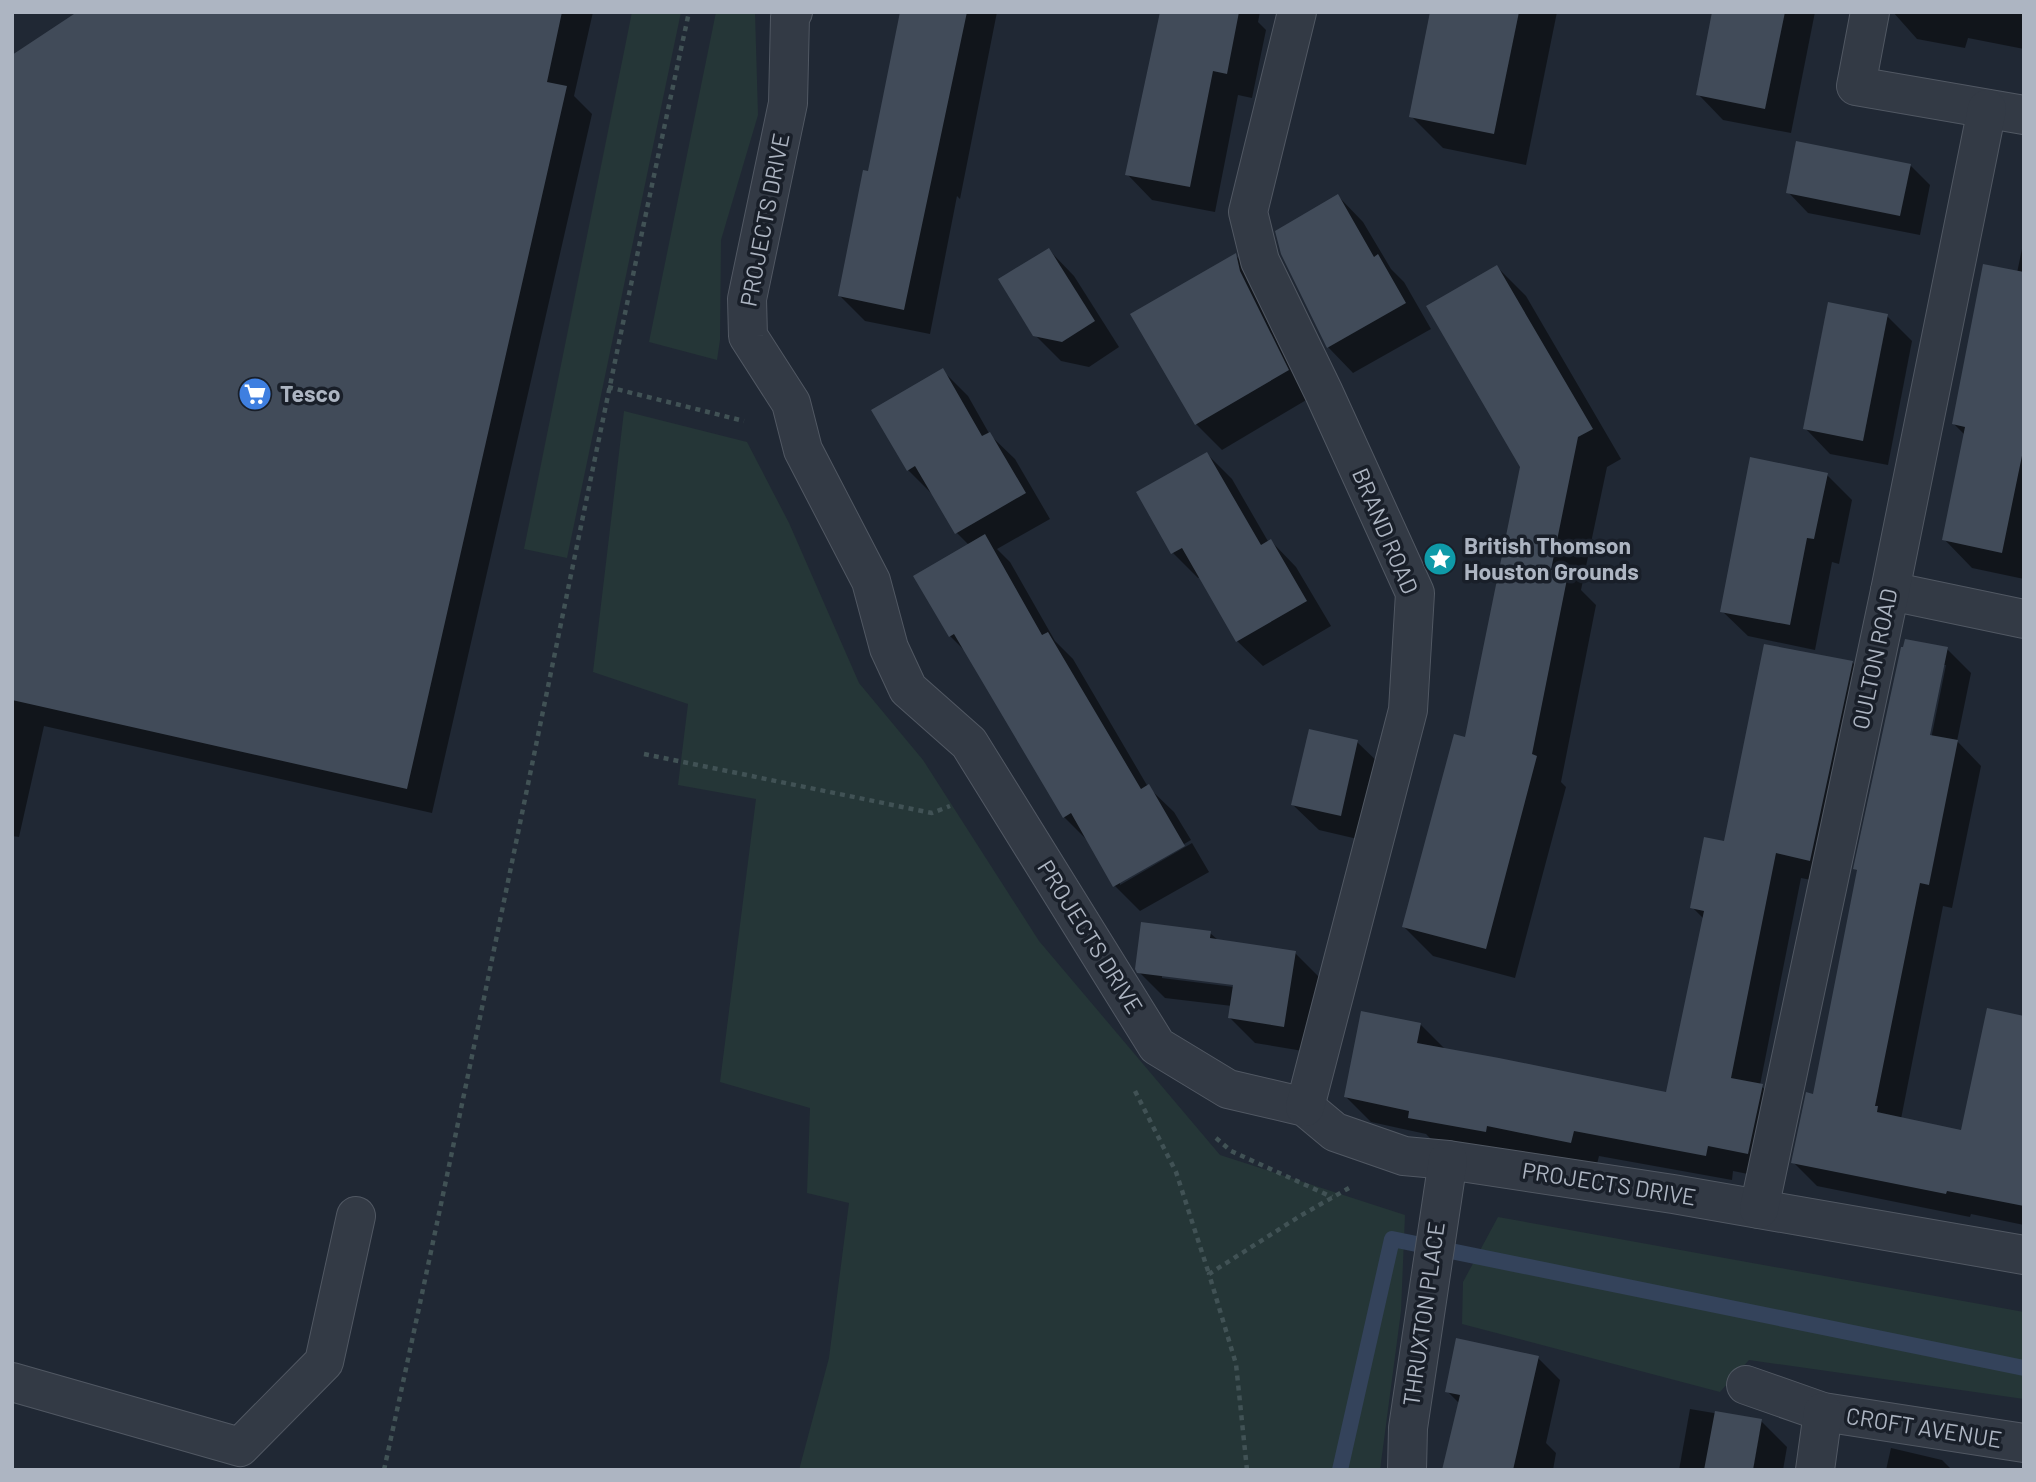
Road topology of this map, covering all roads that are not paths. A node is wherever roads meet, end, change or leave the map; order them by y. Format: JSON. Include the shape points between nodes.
{"nodes":[{"id":1,"x":793,"y":12,"type":"edge"},
{"id":2,"x":1297,"y":12,"type":"edge"},
{"id":3,"x":1871,"y":12,"type":"edge"},
{"id":4,"x":2006,"y":112,"type":"edge"},
{"id":5,"x":1889,"y":591,"type":"junction"},
{"id":6,"x":2024,"y":619,"type":"edge"},
{"id":7,"x":1305,"y":1107,"type":"junction"},
{"id":8,"x":1445,"y":1177,"type":"junction"},
{"id":9,"x":1759,"y":1209,"type":"junction"},
{"id":10,"x":356,"y":1216,"type":"dead end"},
{"id":11,"x":2024,"y":1255,"type":"edge"},
{"id":12,"x":12,"y":1382,"type":"edge"},
{"id":13,"x":1746,"y":1385,"type":"dead end"},
{"id":14,"x":1823,"y":1412,"type":"junction"},
{"id":15,"x":2024,"y":1443,"type":"edge"},
{"id":16,"x":1407,"y":1470,"type":"edge"},
{"id":17,"x":1815,"y":1470,"type":"edge"}],
"edges":[{"from":1,"to":7,"type":"street","name":"PROJECTS DRIVE","via":[[788,103],[747,299],[748,336],[792,403],[803,450],[871,581],[889,648],[908,689],[969,743],[1157,1046],[1228,1089]]},
{"from":2,"to":7,"type":"street","name":"BRAND ROAD","via":[[1248,212],[1260,261],[1415,593],[1408,710]]},
{"from":3,"to":4,"type":"street","via":[[1856,86]]},
{"from":4,"to":5,"type":"street","name":"OULTON ROAD"},
{"from":5,"to":6,"type":"street"},
{"from":5,"to":9,"type":"street","name":"OULTON ROAD"},
{"from":7,"to":8,"type":"street","name":"PROJECTS DRIVE","via":[[1335,1132],[1404,1156]]},
{"from":8,"to":9,"type":"street","name":"PROJECTS DRIVE","via":[[1673,1194]]},
{"from":8,"to":16,"type":"street","name":"THRUXTON PLACE","via":[[1408,1428]]},
{"from":9,"to":11,"type":"street","name":"PROJECTS DRIVE"},
{"from":10,"to":12,"type":"street","via":[[324,1363],[240,1447]]},
{"from":13,"to":14,"type":"street","name":"CROFT AVENUE"},
{"from":14,"to":15,"type":"street","name":"CROFT AVENUE"},
{"from":14,"to":17,"type":"street","name":"CROFT AVENUE"}]}
